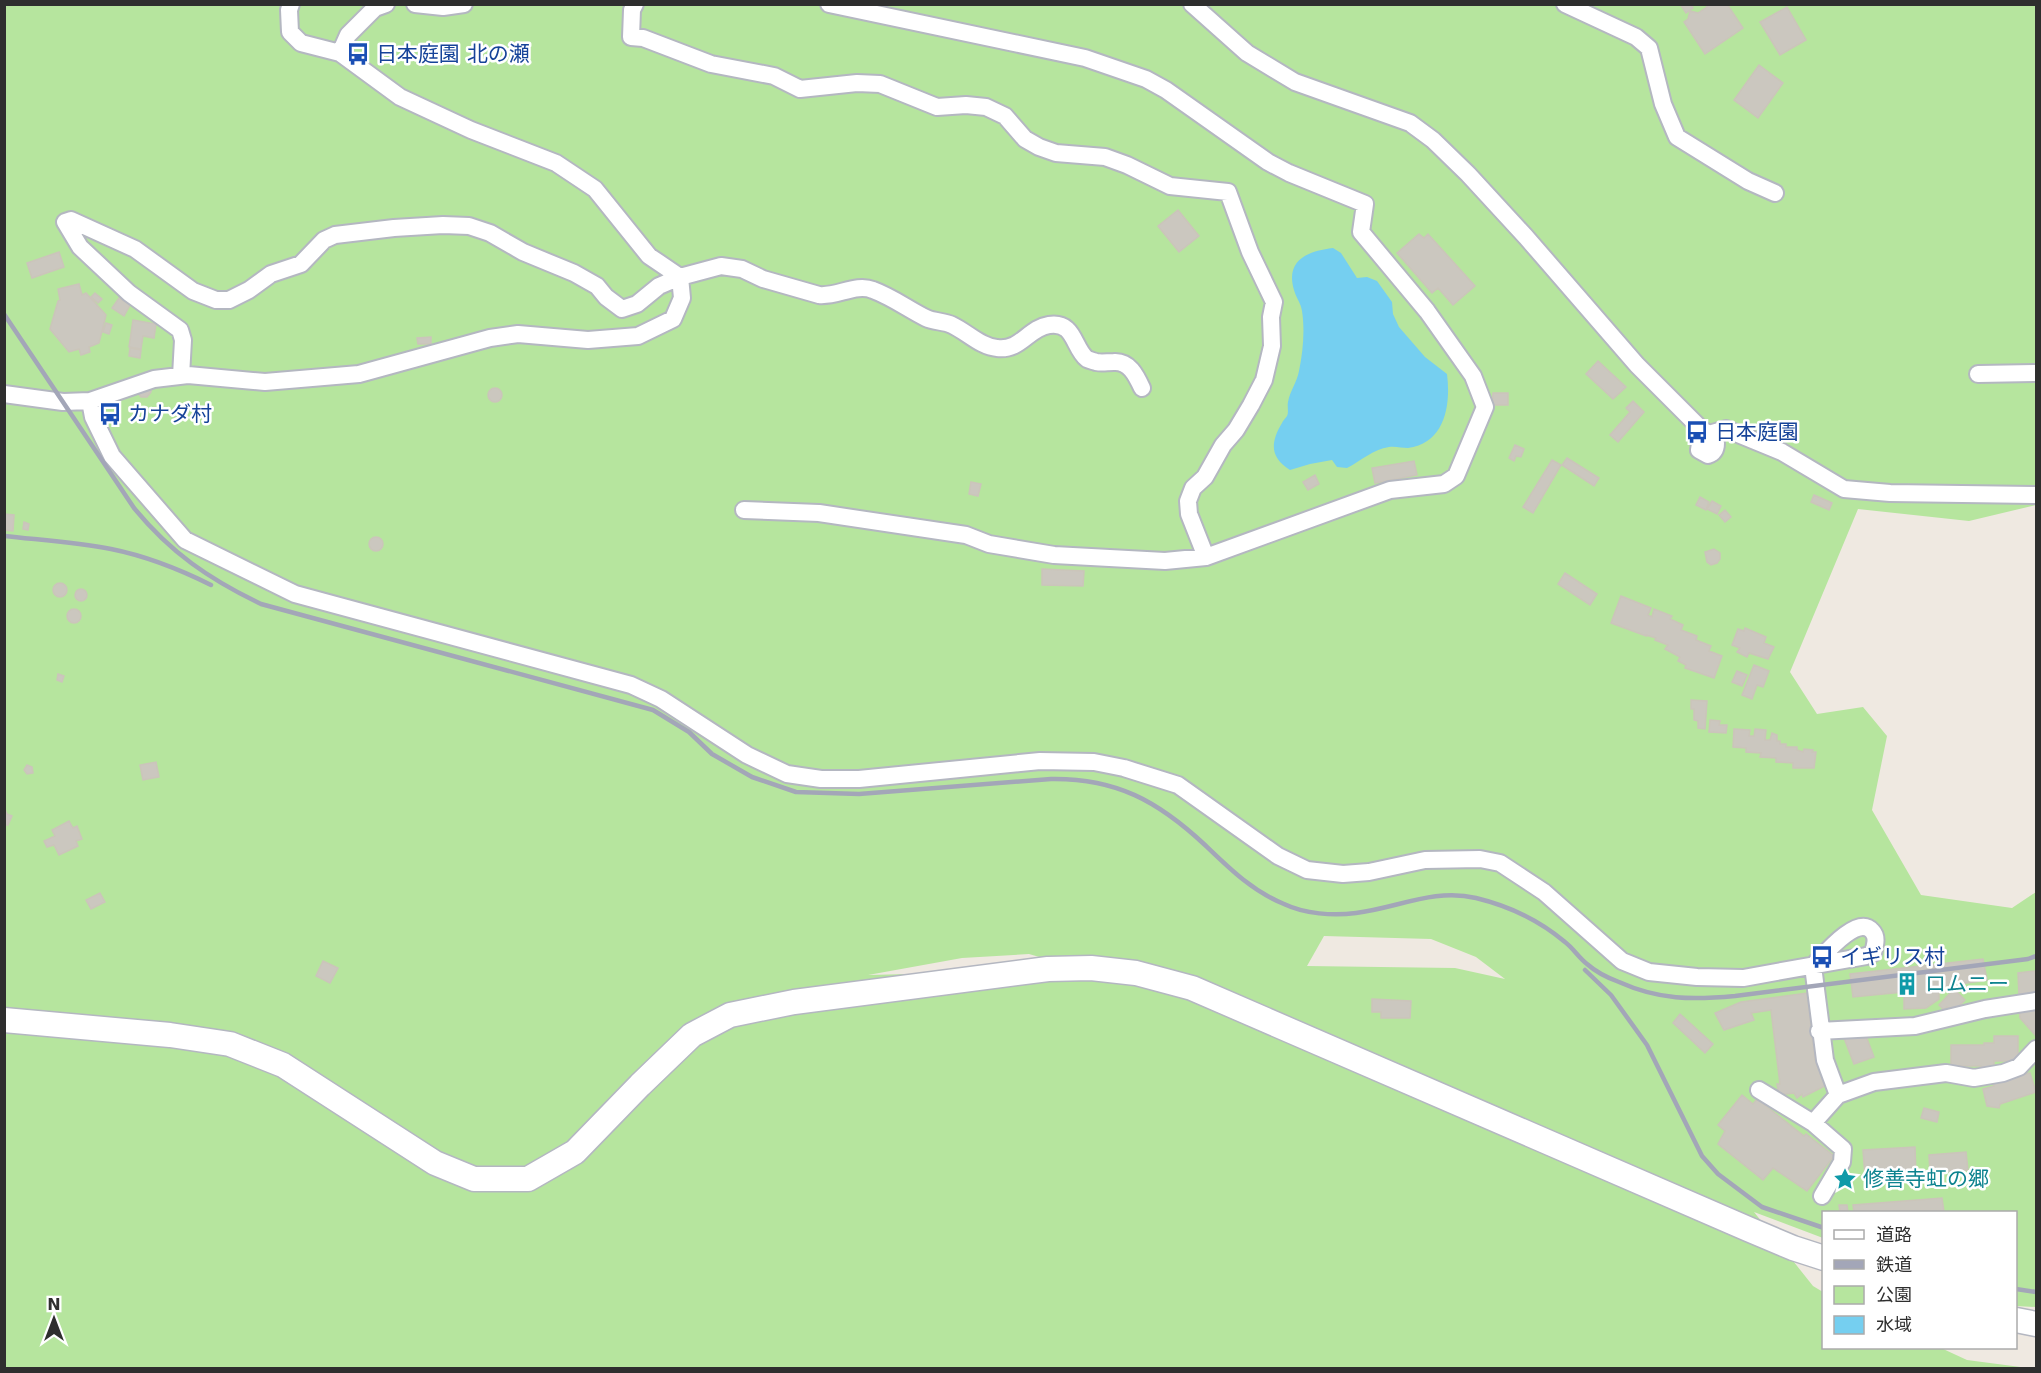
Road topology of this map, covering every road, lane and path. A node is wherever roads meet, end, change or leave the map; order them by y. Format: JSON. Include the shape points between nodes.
{"nodes":[{"id":1,"x":291,"y":4,"type":"edge"},
{"id":2,"x":386,"y":4,"type":"edge"},
{"id":3,"x":415,"y":4,"type":"edge"},
{"id":4,"x":464,"y":4,"type":"edge"},
{"id":5,"x":635,"y":4,"type":"edge"},
{"id":6,"x":829,"y":4,"type":"edge"},
{"id":7,"x":1192,"y":4,"type":"edge"},
{"id":8,"x":1564,"y":4,"type":"edge"},
{"id":9,"x":340,"y":53,"type":"junction"},
{"id":10,"x":1775,"y":193,"type":"dead end"},
{"id":11,"x":680,"y":277,"type":"junction"},
{"id":12,"x":2037,"y":373,"type":"edge"},
{"id":13,"x":1978,"y":375,"type":"dead end"},
{"id":14,"x":181,"y":376,"type":"junction"},
{"id":15,"x":4,"y":382,"type":"edge"},
{"id":16,"x":1142,"y":388,"type":"dead end"},
{"id":17,"x":13,"y":395,"type":"edge"},
{"id":18,"x":90,"y":401,"type":"junction"},
{"id":19,"x":2037,"y":495,"type":"edge"},
{"id":20,"x":744,"y":510,"type":"dead end"},
{"id":21,"x":1206,"y":557,"type":"junction"},
{"id":22,"x":2037,"y":1001,"type":"edge"},
{"id":23,"x":4,"y":1020,"type":"edge"},
{"id":24,"x":1819,"y":1031,"type":"junction"},
{"id":25,"x":2037,"y":1049,"type":"edge"},
{"id":26,"x":1758,"y":1090,"type":"dead end"},
{"id":27,"x":1838,"y":1095,"type":"junction"},
{"id":28,"x":1813,"y":1123,"type":"junction"},
{"id":29,"x":1821,"y":1196,"type":"dead end"},
{"id":30,"x":1822,"y":1257,"type":"edge"},
{"id":31,"x":2017,"y":1320,"type":"edge"},
{"id":32,"x":2037,"y":1324,"type":"edge"}],
"edges":[{"from":1,"to":9,"type":"street","via":[[290,32],[301,43]]},
{"from":2,"to":9,"type":"street","via":[[375,8],[348,35]]},
{"from":3,"to":4,"type":"street"},
{"from":5,"to":21,"type":"street","via":[[632,37],[711,64],[774,76],[800,89],[880,84],[937,107],[986,107],[1005,116],[1026,139],[1056,153],[1105,157],[1170,186],[1228,192],[1274,302],[1272,346],[1264,380],[1251,405],[1188,501]]},
{"from":6,"to":21,"type":"street","via":[[1085,58],[1137,75],[1166,90],[1268,162],[1365,204],[1361,232],[1427,311],[1473,376],[1485,407],[1478,429],[1456,476],[1444,484],[1390,490]]},
{"from":7,"to":19,"type":"street","via":[[1247,53],[1295,82],[1410,123],[1433,140],[1468,174],[1637,365],[1706,432],[1726,429],[1782,452],[1844,489]]},
{"from":8,"to":10,"type":"street","via":[[1636,37],[1649,48],[1663,104],[1677,137]]},
{"from":9,"to":11,"type":"street","via":[[400,97],[556,164],[595,189],[649,256]]},
{"from":11,"to":14,"type":"street","via":[[682,298],[673,319],[638,336],[588,340],[509,335],[341,376],[265,382]]},
{"from":11,"to":14,"type":"street","via":[[622,309],[597,286],[490,233],[469,226],[433,225],[335,235],[324,240],[301,264],[271,274],[229,300],[216,300],[193,291],[135,249],[71,220],[65,222],[80,247],[129,292],[180,330]]},
{"from":11,"to":16,"type":"street","via":[[721,266],[742,269],[819,295],[871,289],[995,349],[1012,348],[1035,329],[1051,324],[1064,327],[1088,360],[1129,366]]},
{"from":12,"to":13,"type":"street"},
{"from":14,"to":18,"type":"street","via":[[154,379]]},
{"from":15,"to":17,"type":"street"},
{"from":17,"to":18,"type":"street","via":[[63,402]]},
{"from":18,"to":24,"type":"street","via":[[93,417],[112,456],[185,540],[295,594],[631,685],[661,699],[747,755],[787,774],[859,779],[1040,761],[1094,762],[1124,768],[1178,785],[1278,856],[1307,870],[1369,872],[1425,860],[1480,859],[1500,863],[1544,892],[1622,961],[1649,972],[1743,978],[1813,966]]},
{"from":20,"to":21,"type":"street","via":[[819,513],[966,535],[989,544],[1054,555],[1165,561]]},
{"from":22,"to":24,"type":"street","via":[[1915,1026]]},
{"from":23,"to":30,"type":"street","via":[[230,1044],[283,1065],[435,1163],[474,1179],[528,1179],[575,1152],[692,1035],[730,1015],[794,1002],[1048,969],[1136,973],[1192,988],[1748,1229]]},
{"from":24,"to":27,"type":"street"},
{"from":25,"to":27,"type":"street","via":[[2019,1068],[2003,1073],[1974,1078],[1946,1073],[1894,1078]]},
{"from":26,"to":28,"type":"street"},
{"from":27,"to":28,"type":"street"},
{"from":28,"to":29,"type":"street","via":[[1843,1149],[1842,1162]]},
{"from":31,"to":32,"type":"street"}]}
